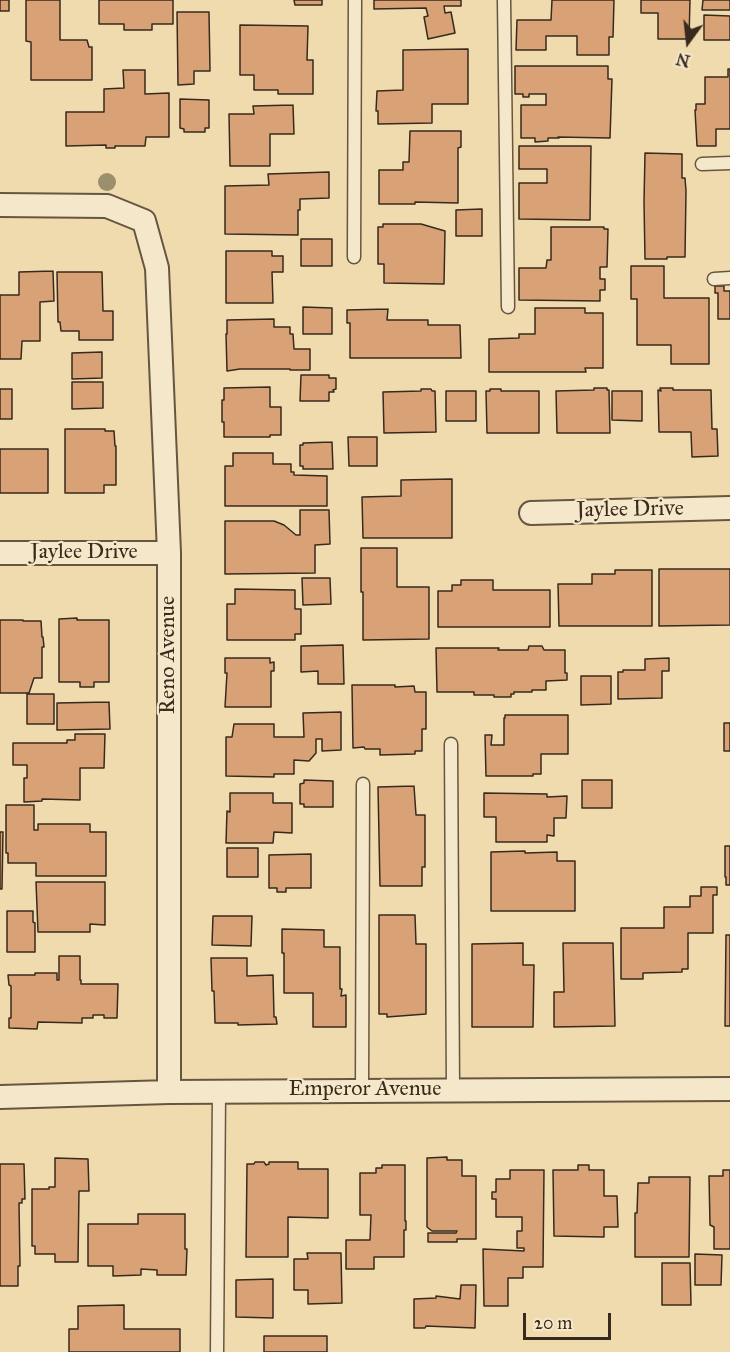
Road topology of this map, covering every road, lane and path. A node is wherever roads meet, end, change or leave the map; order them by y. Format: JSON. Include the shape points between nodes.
{"nodes":[{"id":1,"x":355,"y":0,"type":"edge"},
{"id":2,"x":504,"y":0,"type":"edge"},
{"id":3,"x":730,"y":163,"type":"edge"},
{"id":4,"x":702,"y":164,"type":"dead end"},
{"id":5,"x":0,"y":205,"type":"edge"},
{"id":6,"x":354,"y":257,"type":"dead end"},
{"id":7,"x":730,"y":278,"type":"edge"},
{"id":8,"x":714,"y":279,"type":"dead end"},
{"id":9,"x":508,"y":307,"type":"dead end"},
{"id":10,"x":730,"y":508,"type":"edge"},
{"id":11,"x":531,"y":513,"type":"dead end"},
{"id":12,"x":0,"y":553,"type":"edge"},
{"id":13,"x":169,"y":553,"type":"junction"},
{"id":14,"x":451,"y":744,"type":"dead end"},
{"id":15,"x":363,"y":784,"type":"dead end"},
{"id":16,"x":730,"y":1089,"type":"edge"},
{"id":17,"x":453,"y":1090,"type":"junction"},
{"id":18,"x":219,"y":1091,"type":"junction"},
{"id":19,"x":362,"y":1091,"type":"junction"},
{"id":20,"x":169,"y":1092,"type":"junction"},
{"id":21,"x":0,"y":1097,"type":"edge"},
{"id":22,"x":217,"y":1352,"type":"edge"}],
"edges":[{"from":1,"to":6,"type":"lane"},
{"from":2,"to":9,"type":"lane"},
{"from":3,"to":4,"type":"lane"},
{"from":5,"to":13,"type":"street","name":"Reno Avenue","via":[[107,206],[144,221],[157,268]]},
{"from":7,"to":8,"type":"lane"},
{"from":10,"to":11,"type":"street","name":"Jaylee Drive"},
{"from":12,"to":13,"type":"street","name":"Jaylee Drive"},
{"from":13,"to":20,"type":"street","name":"Reno Avenue"},
{"from":14,"to":17,"type":"lane"},
{"from":15,"to":19,"type":"lane"},
{"from":16,"to":17,"type":"street","name":"Emperor Avenue"},
{"from":17,"to":19,"type":"street","name":"Emperor Avenue"},
{"from":18,"to":19,"type":"street","name":"Emperor Avenue"},
{"from":18,"to":20,"type":"street","name":"Emperor Avenue"},
{"from":18,"to":22,"type":"lane"},
{"from":20,"to":21,"type":"street","name":"Emperor Avenue"}]}
